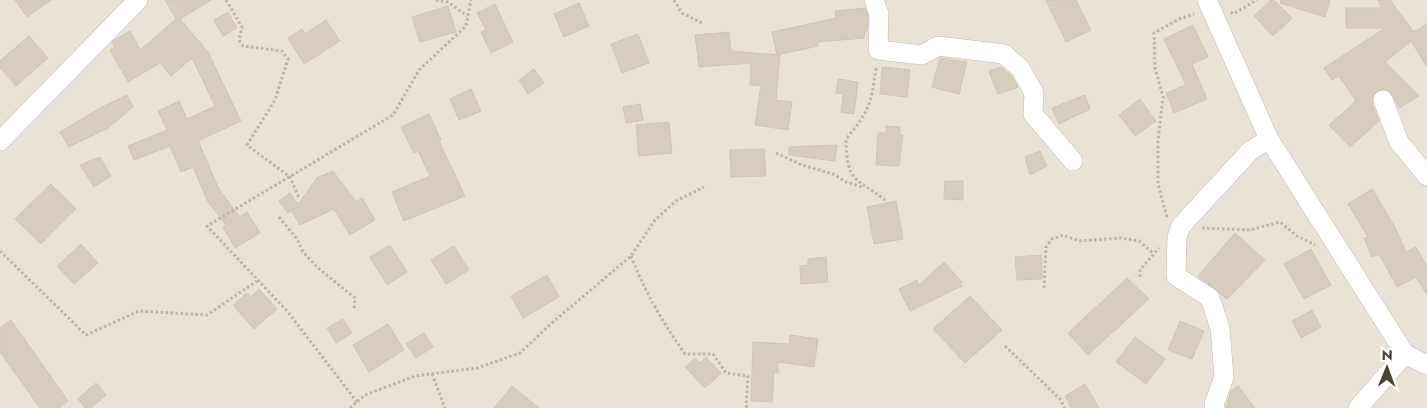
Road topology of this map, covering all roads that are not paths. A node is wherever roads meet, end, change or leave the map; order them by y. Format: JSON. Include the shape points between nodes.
{"nodes":[{"id":1,"x":138,"y":0,"type":"edge"},
{"id":2,"x":874,"y":0,"type":"edge"},
{"id":3,"x":1215,"y":5,"type":"edge"},
{"id":4,"x":1383,"y":100,"type":"dead end"},
{"id":5,"x":1269,"y":139,"type":"junction"},
{"id":6,"x":0,"y":141,"type":"edge"},
{"id":7,"x":1073,"y":161,"type":"dead end"},
{"id":8,"x":1427,"y":176,"type":"edge"},
{"id":9,"x":1405,"y":354,"type":"junction"},
{"id":10,"x":1427,"y":365,"type":"edge"},
{"id":11,"x":1215,"y":408,"type":"edge"},
{"id":12,"x":1358,"y":408,"type":"edge"}],
"edges":[{"from":1,"to":6,"type":"street"},
{"from":2,"to":7,"type":"street","via":[[879,14],[878,50],[922,55],[938,46],[1004,54],[1020,68],[1034,93],[1033,114]]},
{"from":3,"to":5,"type":"street"},
{"from":4,"to":8,"type":"street","via":[[1399,142]]},
{"from":5,"to":9,"type":"street"},
{"from":5,"to":11,"type":"street","via":[[1250,151],[1181,226],[1177,237],[1176,276],[1210,298],[1220,328],[1224,377]]},
{"from":9,"to":10,"type":"street"},
{"from":9,"to":12,"type":"street"}]}
